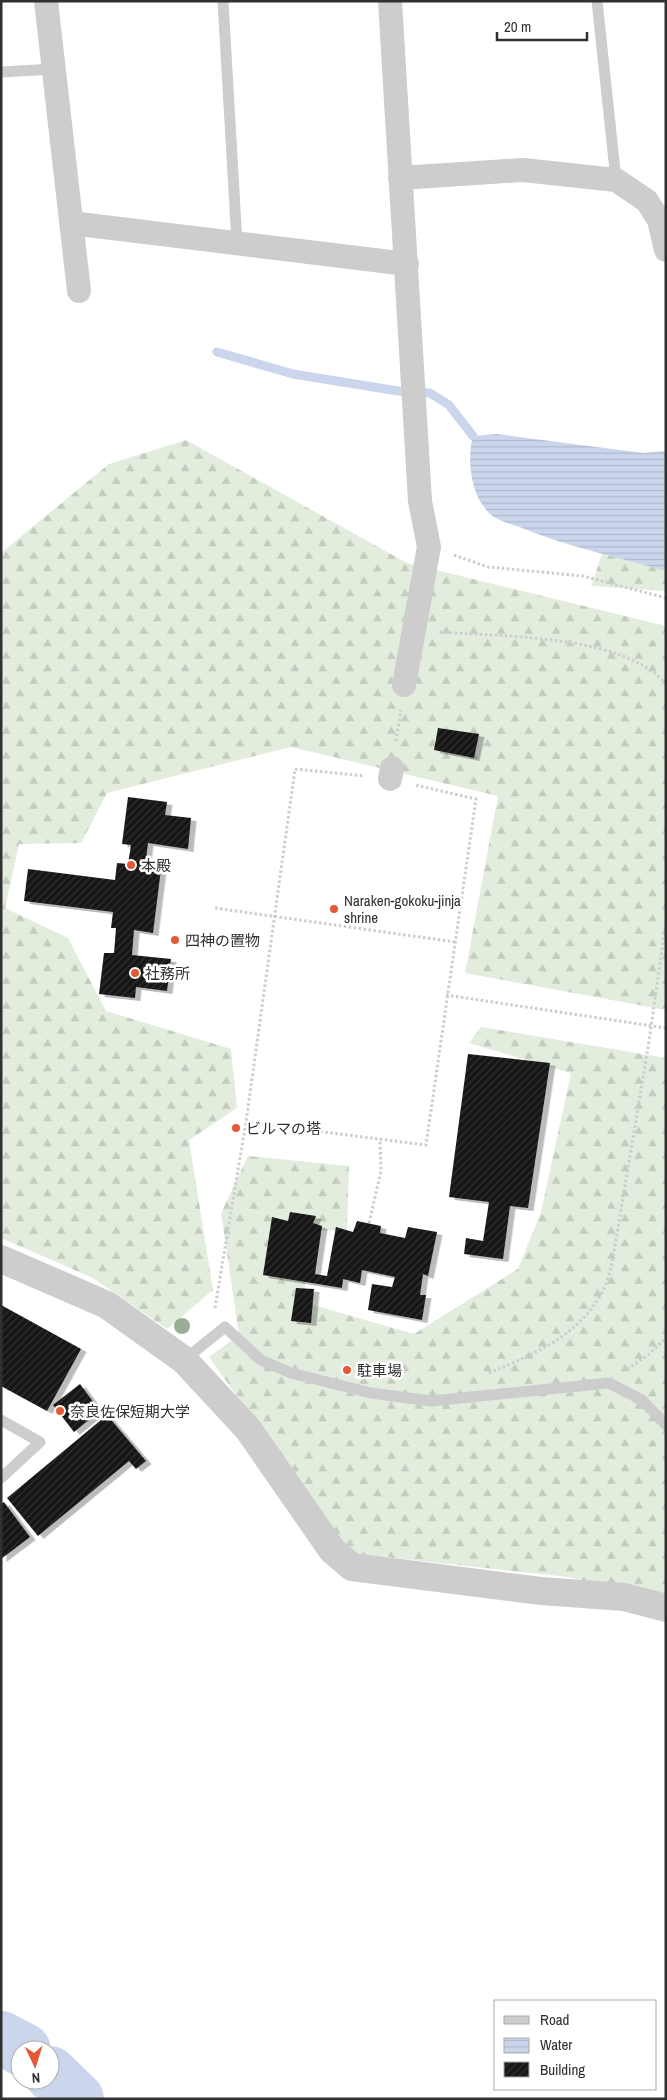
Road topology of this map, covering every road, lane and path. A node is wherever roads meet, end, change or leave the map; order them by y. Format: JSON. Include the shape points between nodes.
{"nodes":[{"id":1,"x":46,"y":1,"type":"edge"},
{"id":2,"x":223,"y":1,"type":"edge"},
{"id":3,"x":390,"y":1,"type":"edge"},
{"id":4,"x":597,"y":1,"type":"edge"},
{"id":5,"x":54,"y":69,"type":"junction"},
{"id":6,"x":1,"y":72,"type":"edge"},
{"id":7,"x":400,"y":178,"type":"junction"},
{"id":8,"x":616,"y":180,"type":"junction"},
{"id":9,"x":72,"y":223,"type":"junction"},
{"id":10,"x":237,"y":243,"type":"junction"},
{"id":11,"x":666,"y":250,"type":"edge"},
{"id":12,"x":407,"y":264,"type":"junction"},
{"id":13,"x":79,"y":291,"type":"dead end"},
{"id":14,"x":429,"y":546,"type":"junction"},
{"id":15,"x":666,"y":598,"type":"edge"},
{"id":16,"x":414,"y":630,"type":"junction"},
{"id":17,"x":666,"y":684,"type":"edge"},
{"id":18,"x":404,"y":685,"type":"joint"},
{"id":19,"x":391,"y":774,"type":"junction"},
{"id":20,"x":215,"y":908,"type":"dead end"},
{"id":21,"x":276,"y":916,"type":"junction"},
{"id":22,"x":666,"y":922,"type":"edge"},
{"id":23,"x":455,"y":942,"type":"junction"},
{"id":24,"x":446,"y":995,"type":"junction"},
{"id":25,"x":650,"y":1026,"type":"junction"},
{"id":26,"x":666,"y":1028,"type":"edge"},
{"id":27,"x":246,"y":1122,"type":"junction"},
{"id":28,"x":380,"y":1139,"type":"junction"},
{"id":29,"x":369,"y":1223,"type":"dead end"},
{"id":30,"x":1,"y":1259,"type":"edge"},
{"id":31,"x":225,"y":1326,"type":"junction"},
{"id":32,"x":666,"y":1338,"type":"edge"},
{"id":33,"x":184,"y":1360,"type":"junction"},
{"id":34,"x":609,"y":1383,"type":"junction"},
{"id":35,"x":450,"y":1400,"type":"junction"},
{"id":36,"x":1,"y":1420,"type":"edge"},
{"id":37,"x":666,"y":1425,"type":"edge"},
{"id":38,"x":1,"y":1478,"type":"edge"},
{"id":39,"x":666,"y":1608,"type":"edge"}],
"edges":[{"from":1,"to":5,"type":"street"},
{"from":2,"to":10,"type":"lane"},
{"from":3,"to":7,"type":"street"},
{"from":4,"to":8,"type":"lane"},
{"from":5,"to":6,"type":"lane"},
{"from":5,"to":9,"type":"street"},
{"from":7,"to":8,"type":"street","via":[[524,170]]},
{"from":7,"to":12,"type":"street"},
{"from":8,"to":11,"type":"street","via":[[647,201],[659,220]]},
{"from":9,"to":10,"type":"street"},
{"from":9,"to":13,"type":"street"},
{"from":10,"to":12,"type":"street"},
{"from":12,"to":14,"type":"street","via":[[420,501]]},
{"from":14,"to":15,"type":"path","via":[[488,567],[583,576]]},
{"from":14,"to":16,"type":"street"},
{"from":16,"to":17,"type":"path","via":[[572,643],[619,654],[643,665]]},
{"from":16,"to":18,"type":"street"},
{"from":18,"to":19,"type":"path"},
{"from":19,"to":21,"type":"path","via":[[295,769]]},
{"from":19,"to":23,"type":"path","via":[[476,799]]},
{"from":20,"to":21,"type":"path"},
{"from":21,"to":23,"type":"path"},
{"from":21,"to":27,"type":"path"},
{"from":22,"to":25,"type":"path"},
{"from":23,"to":24,"type":"path"},
{"from":24,"to":25,"type":"path"},
{"from":24,"to":28,"type":"path","via":[[426,1145]]},
{"from":25,"to":26,"type":"path"},
{"from":25,"to":35,"type":"path","via":[[612,1264],[601,1295],[585,1318],[563,1338],[535,1354],[467,1382]]},
{"from":27,"to":28,"type":"path"},
{"from":27,"to":31,"type":"path","via":[[214,1307]]},
{"from":28,"to":29,"type":"path","via":[[381,1170]]},
{"from":30,"to":33,"type":"street","via":[[108,1305]]},
{"from":31,"to":33,"type":"lane"},
{"from":31,"to":35,"type":"lane","via":[[261,1360],[291,1373],[371,1393],[431,1401]]},
{"from":32,"to":34,"type":"path"},
{"from":33,"to":39,"type":"street","via":[[248,1428],[332,1550],[352,1567],[624,1598]]},
{"from":34,"to":35,"type":"lane"},
{"from":34,"to":37,"type":"lane","via":[[642,1400]]},
{"from":36,"to":38,"type":"lane","via":[[40,1442]]}]}
